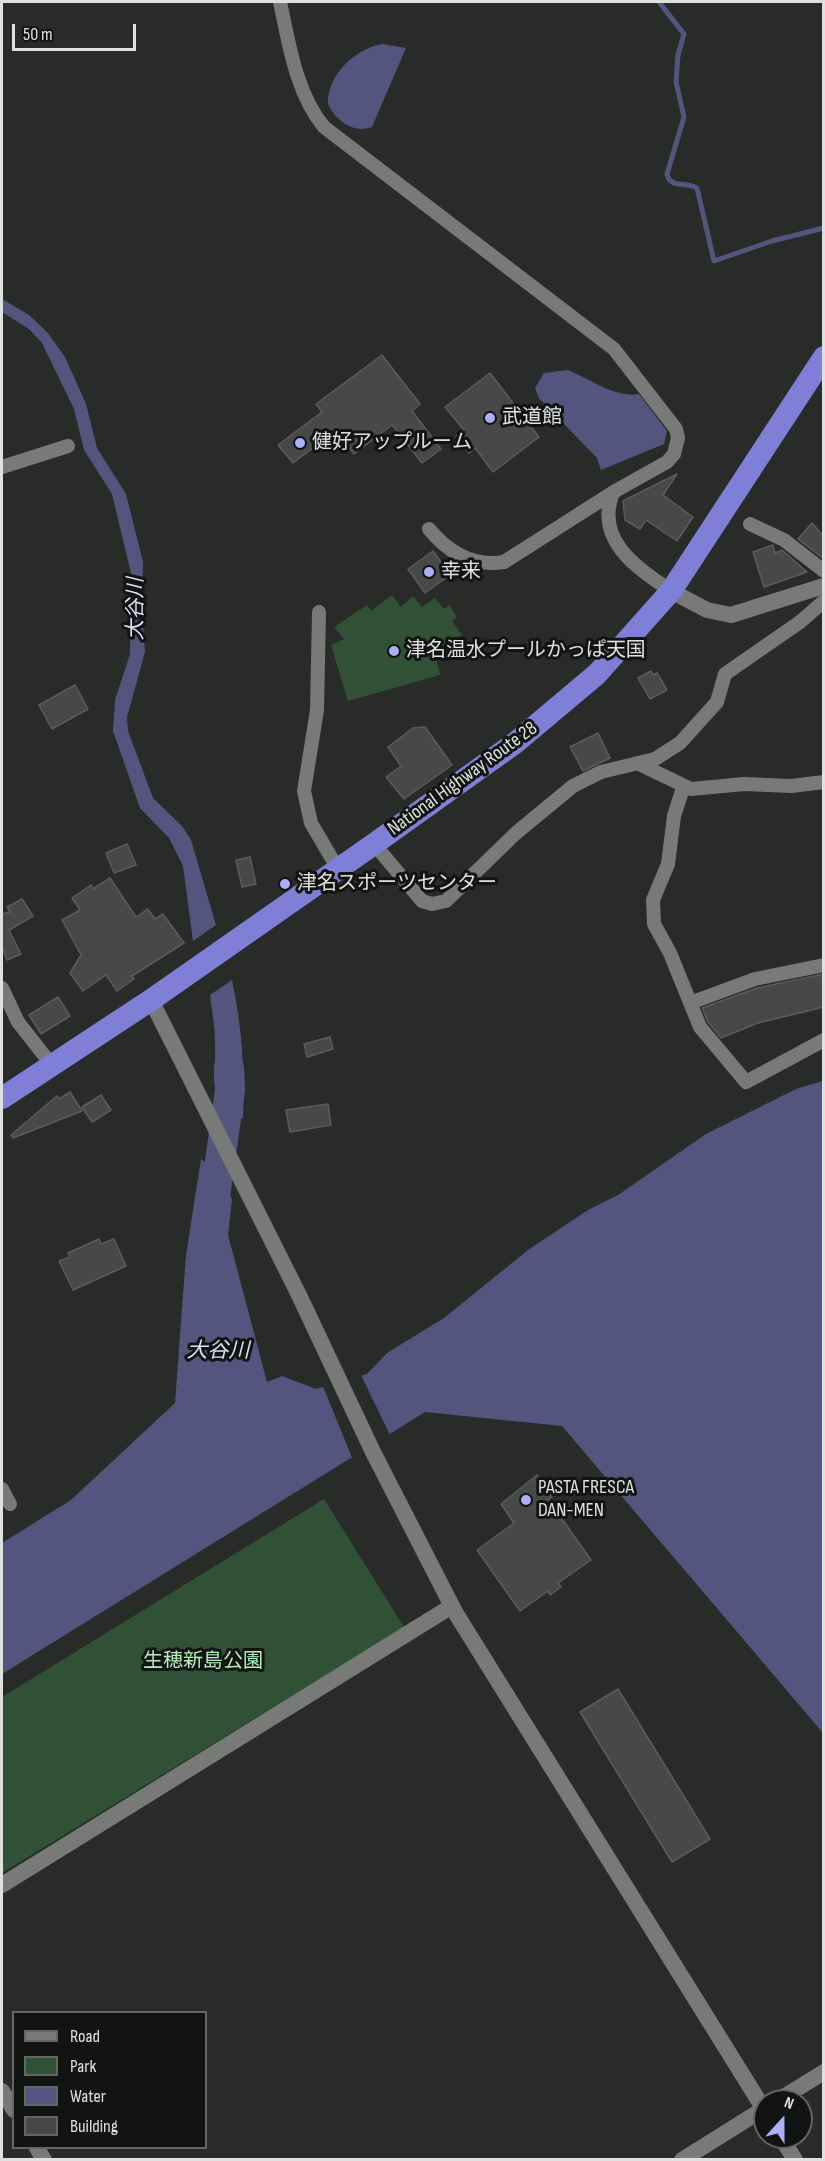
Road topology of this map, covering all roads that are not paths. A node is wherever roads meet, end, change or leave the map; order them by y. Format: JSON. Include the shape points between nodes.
{"nodes":[{"id":1,"x":280,"y":2,"type":"edge"},
{"id":2,"x":824,"y":357,"type":"edge"},
{"id":3,"x":68,"y":446,"type":"dead end"},
{"id":4,"x":2,"y":467,"type":"edge"},
{"id":5,"x":613,"y":493,"type":"junction"},
{"id":6,"x":750,"y":524,"type":"dead end"},
{"id":7,"x":429,"y":529,"type":"dead end"},
{"id":8,"x":824,"y":571,"type":"edge"},
{"id":9,"x":824,"y":586,"type":"edge"},
{"id":10,"x":671,"y":591,"type":"junction"},
{"id":11,"x":824,"y":601,"type":"edge"},
{"id":12,"x":319,"y":612,"type":"dead end"},
{"id":13,"x":639,"y":764,"type":"junction"},
{"id":14,"x":824,"y":782,"type":"edge"},
{"id":15,"x":683,"y":788,"type":"junction"},
{"id":16,"x":374,"y":844,"type":"junction"},
{"id":17,"x":338,"y":868,"type":"junction"},
{"id":18,"x":824,"y":965,"type":"edge"},
{"id":19,"x":2,"y":990,"type":"edge"},
{"id":20,"x":151,"y":1000,"type":"junction"},
{"id":21,"x":690,"y":1003,"type":"junction"},
{"id":22,"x":824,"y":1040,"type":"edge"},
{"id":23,"x":51,"y":1064,"type":"junction"},
{"id":24,"x":2,"y":1098,"type":"edge"},
{"id":25,"x":2,"y":1489,"type":"edge"},
{"id":26,"x":10,"y":1504,"type":"dead end"},
{"id":27,"x":452,"y":1606,"type":"junction"},
{"id":28,"x":2,"y":1885,"type":"edge"},
{"id":29,"x":824,"y":2072,"type":"edge"},
{"id":30,"x":757,"y":2089,"type":"edge"},
{"id":31,"x":797,"y":2089,"type":"edge"},
{"id":32,"x":2,"y":2091,"type":"edge"},
{"id":33,"x":12,"y":2107,"type":"edge"},
{"id":34,"x":753,"y":2116,"type":"edge"},
{"id":35,"x":682,"y":2160,"type":"edge"}],
"edges":[{"from":1,"to":5,"type":"street","via":[[305,97],[324,127],[615,349],[672,421],[678,438],[674,454]]},
{"from":2,"to":10,"type":"highway","name":"National Highway Route 28"},
{"from":3,"to":4,"type":"street"},
{"from":5,"to":7,"type":"street","via":[[504,562],[473,562],[441,543]]},
{"from":5,"to":10,"type":"street","via":[[609,523],[619,550],[638,569]]},
{"from":6,"to":8,"type":"street","via":[[784,540]]},
{"from":9,"to":10,"type":"street","via":[[731,615],[707,610]]},
{"from":10,"to":16,"type":"highway","name":"National Highway Route 28","via":[[597,674],[559,708]]},
{"from":11,"to":13,"type":"street","via":[[725,674],[717,702],[680,743]]},
{"from":12,"to":17,"type":"street","via":[[317,710],[304,791],[311,823]]},
{"from":13,"to":15,"type":"street"},
{"from":13,"to":16,"type":"street","via":[[600,772],[573,786],[516,833],[449,899],[437,904],[422,901]]},
{"from":14,"to":15,"type":"street"},
{"from":15,"to":21,"type":"street","via":[[672,826],[668,864],[653,900],[652,913]]},
{"from":16,"to":17,"type":"highway","name":"National Highway Route 28"},
{"from":17,"to":20,"type":"highway","name":"National Highway Route 28"},
{"from":18,"to":21,"type":"street","via":[[755,980]]},
{"from":19,"to":23,"type":"street","via":[[18,1022]]},
{"from":20,"to":23,"type":"highway","name":"National Highway Route 28"},
{"from":20,"to":27,"type":"street"},
{"from":21,"to":22,"type":"street","via":[[700,1027],[746,1082]]},
{"from":23,"to":24,"type":"highway","name":"National Highway Route 28"},
{"from":25,"to":26,"type":"street"},
{"from":27,"to":28,"type":"street"},
{"from":27,"to":30,"type":"street"},
{"from":29,"to":31,"type":"street"},
{"from":32,"to":33,"type":"street"},
{"from":34,"to":35,"type":"street"}]}
